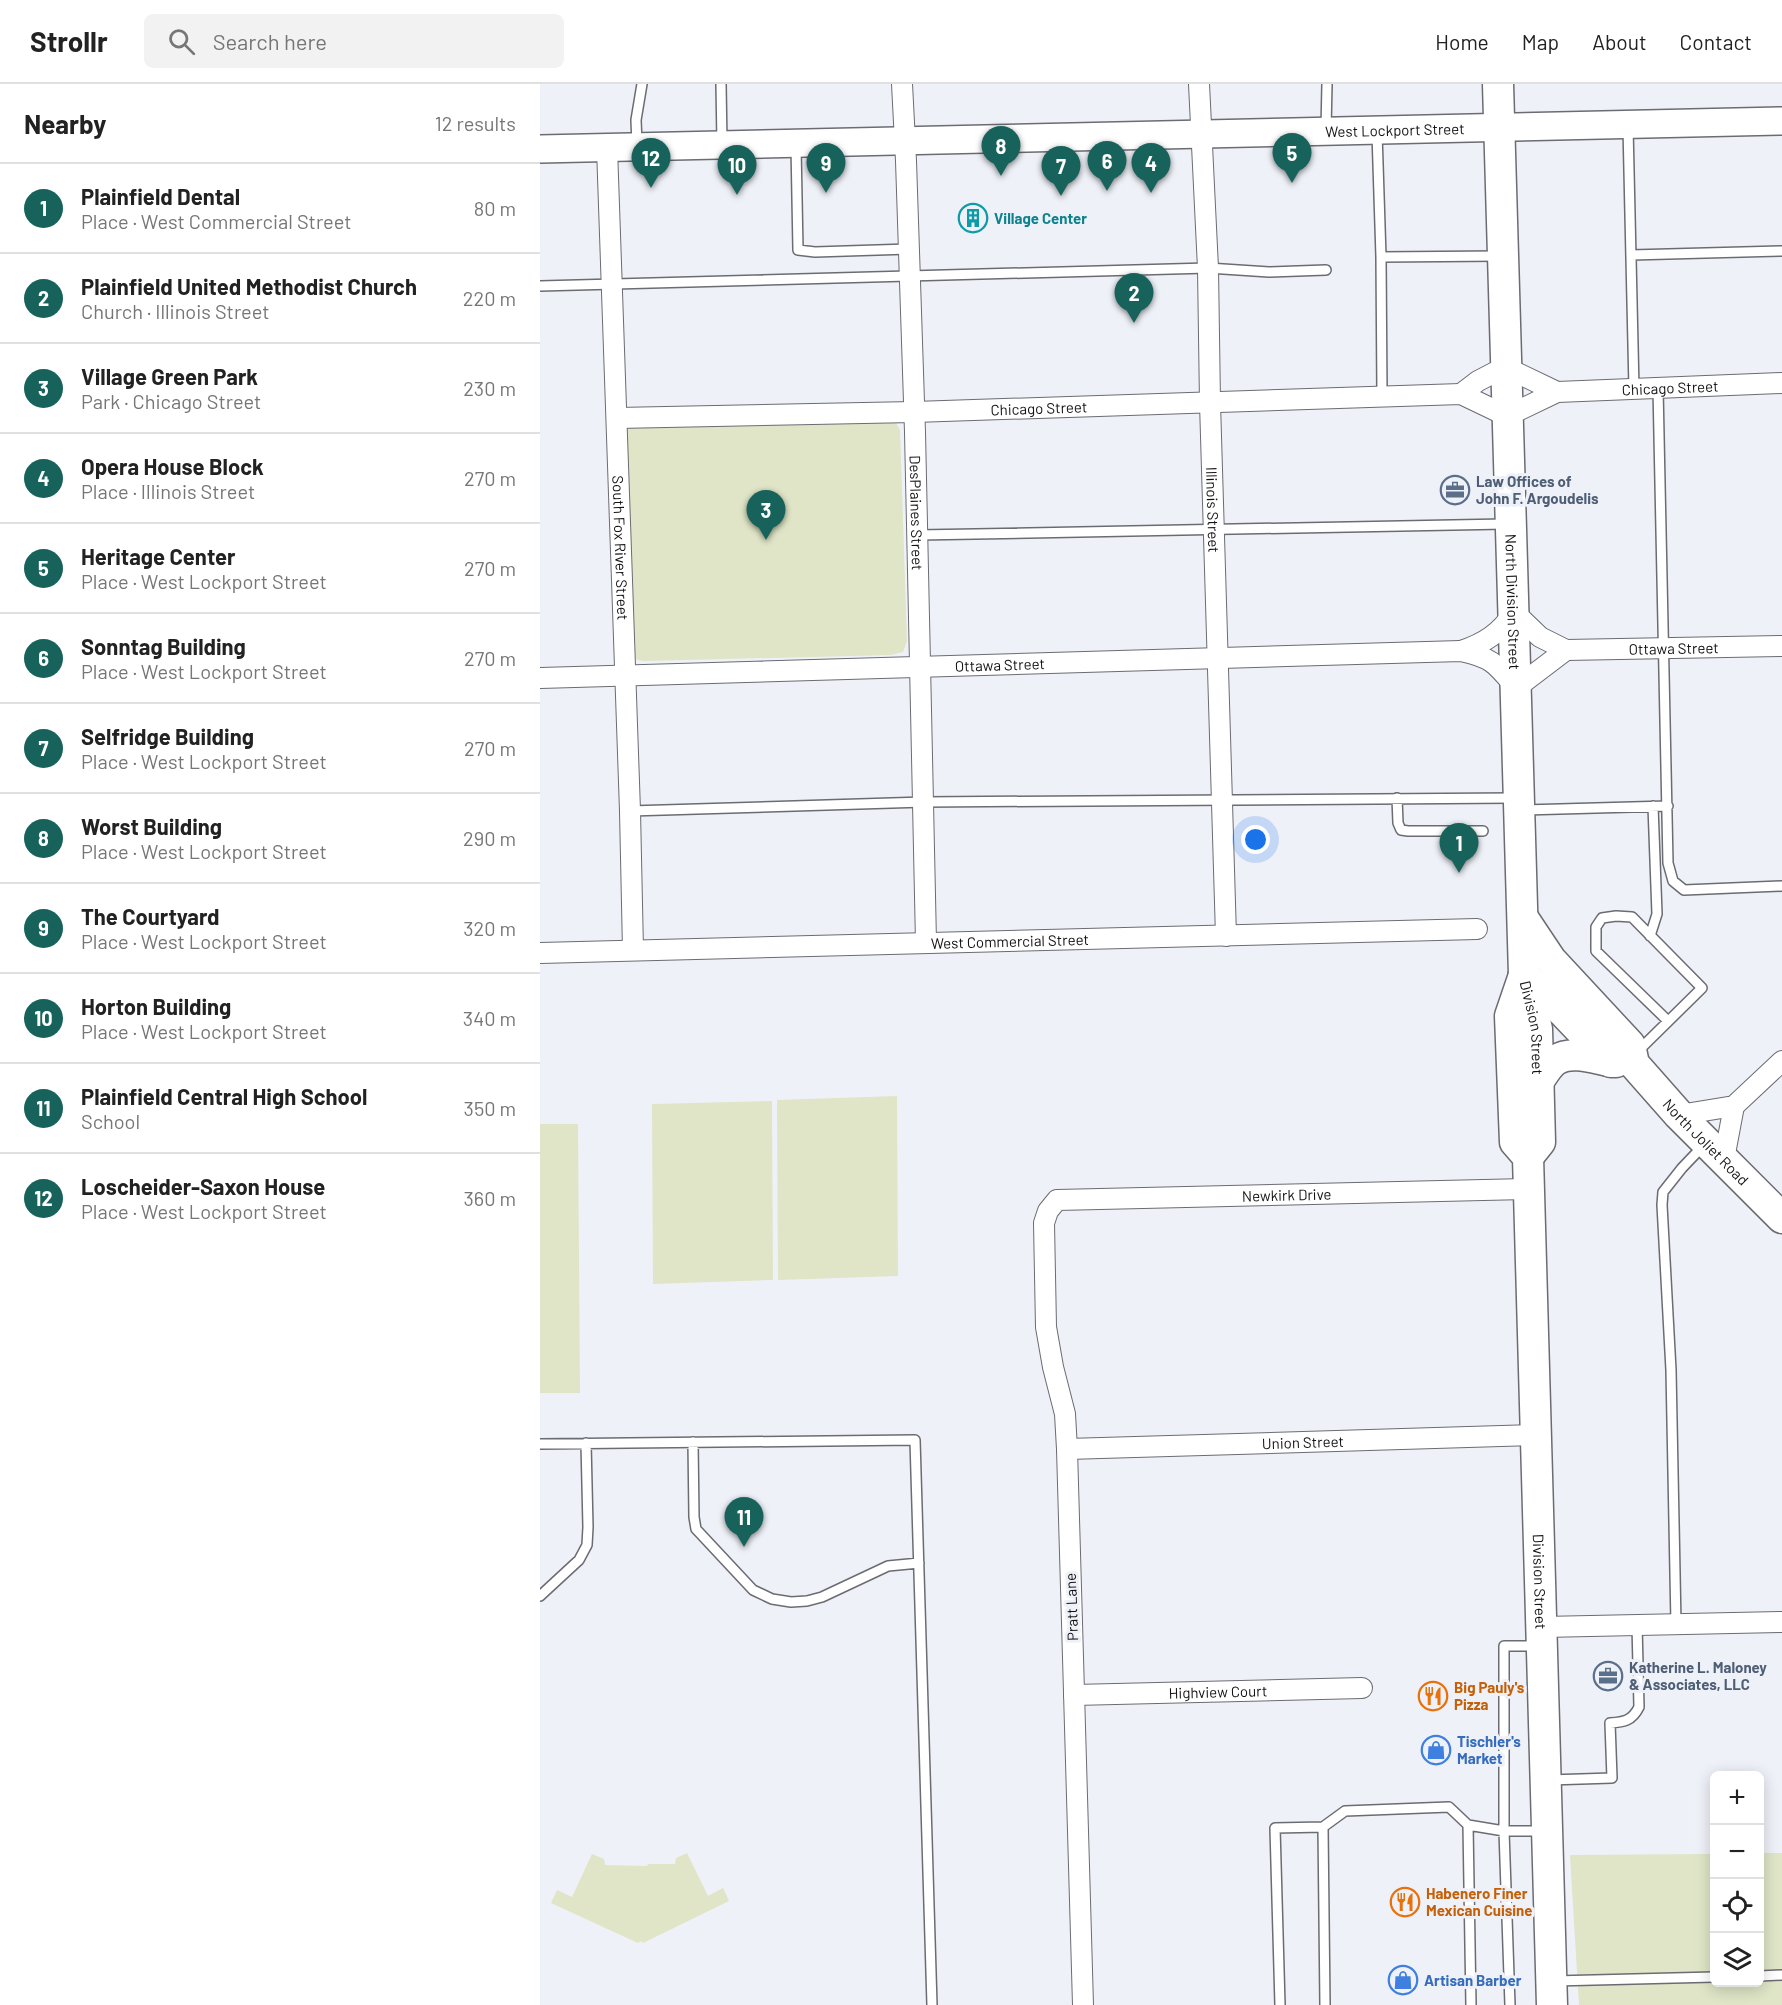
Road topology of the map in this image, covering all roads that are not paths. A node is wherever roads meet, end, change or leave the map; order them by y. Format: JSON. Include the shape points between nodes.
{"nodes":[{"id":1,"x":642,"y":84,"type":"edge"},
{"id":2,"x":721,"y":84,"type":"edge"},
{"id":3,"x":902,"y":84,"type":"edge"},
{"id":4,"x":1199,"y":84,"type":"edge"},
{"id":5,"x":1327,"y":84,"type":"edge"},
{"id":6,"x":1497,"y":84,"type":"edge"},
{"id":7,"x":1782,"y":121,"type":"edge"},
{"id":8,"x":1628,"y":125,"type":"junction"},
{"id":9,"x":1499,"y":128,"type":"junction"},
{"id":10,"x":1377,"y":130,"type":"junction"},
{"id":11,"x":1326,"y":132,"type":"junction"},
{"id":12,"x":1201,"y":134,"type":"junction"},
{"id":13,"x":904,"y":141,"type":"junction"},
{"id":14,"x":795,"y":144,"type":"junction"},
{"id":15,"x":722,"y":145,"type":"junction"},
{"id":16,"x":638,"y":147,"type":"junction"},
{"id":17,"x":606,"y":148,"type":"junction"},
{"id":18,"x":540,"y":149,"type":"edge"},
{"id":19,"x":909,"y":249,"type":"junction"},
{"id":20,"x":1782,"y":252,"type":"edge"},
{"id":21,"x":1631,"y":255,"type":"junction"},
{"id":22,"x":1502,"y":256,"type":"junction"},
{"id":23,"x":1380,"y":257,"type":"junction"},
{"id":24,"x":1208,"y":268,"type":"junction"},
{"id":25,"x":1326,"y":270,"type":"dead end"},
{"id":26,"x":910,"y":275,"type":"junction"},
{"id":27,"x":612,"y":284,"type":"junction"},
{"id":28,"x":540,"y":286,"type":"edge"},
{"id":29,"x":1505,"y":367,"type":"junction"},
{"id":30,"x":1782,"y":383,"type":"edge"},
{"id":31,"x":1658,"y":388,"type":"junction"},
{"id":32,"x":1634,"y":389,"type":"junction"},
{"id":33,"x":1557,"y":392,"type":"junction"},
{"id":34,"x":1461,"y":394,"type":"junction"},
{"id":35,"x":1382,"y":395,"type":"junction"},
{"id":36,"x":1210,"y":403,"type":"junction"},
{"id":37,"x":914,"y":412,"type":"junction"},
{"id":38,"x":1507,"y":416,"type":"junction"},
{"id":39,"x":617,"y":418,"type":"junction"},
{"id":40,"x":1511,"y":524,"type":"junction"},
{"id":41,"x":1213,"y":529,"type":"junction"},
{"id":42,"x":918,"y":535,"type":"junction"},
{"id":43,"x":1514,"y":612,"type":"junction"},
{"id":44,"x":1782,"y":646,"type":"edge"},
{"id":45,"x":1663,"y":648,"type":"junction"},
{"id":46,"x":1566,"y":650,"type":"junction"},
{"id":47,"x":1461,"y":651,"type":"junction"},
{"id":48,"x":1217,"y":659,"type":"junction"},
{"id":49,"x":921,"y":667,"type":"junction"},
{"id":50,"x":625,"y":676,"type":"junction"},
{"id":51,"x":540,"y":678,"type":"edge"},
{"id":52,"x":1516,"y":688,"type":"junction"},
{"id":53,"x":1397,"y":798,"type":"junction"},
{"id":54,"x":1221,"y":800,"type":"junction"},
{"id":55,"x":924,"y":802,"type":"junction"},
{"id":56,"x":1520,"y":804,"type":"junction"},
{"id":57,"x":1653,"y":806,"type":"junction"},
{"id":58,"x":1668,"y":806,"type":"junction"},
{"id":59,"x":630,"y":811,"type":"junction"},
{"id":60,"x":1483,"y":831,"type":"dead end"},
{"id":61,"x":1782,"y":886,"type":"edge"},
{"id":62,"x":1523,"y":918,"type":"junction"},
{"id":63,"x":1477,"y":929,"type":"dead end"},
{"id":64,"x":1226,"y":936,"type":"junction"},
{"id":65,"x":1650,"y":936,"type":"junction"},
{"id":66,"x":926,"y":942,"type":"junction"},
{"id":67,"x":633,"y":950,"type":"junction"},
{"id":68,"x":540,"y":953,"type":"edge"},
{"id":69,"x":1524,"y":975,"type":"junction"},
{"id":70,"x":1668,"y":1022,"type":"junction"},
{"id":71,"x":1626,"y":1061,"type":"junction"},
{"id":72,"x":1782,"y":1061,"type":"edge"},
{"id":73,"x":1538,"y":1082,"type":"junction"},
{"id":74,"x":1734,"y":1106,"type":"junction"},
{"id":75,"x":1679,"y":1115,"type":"junction"},
{"id":76,"x":1715,"y":1151,"type":"junction"},
{"id":77,"x":1528,"y":1157,"type":"junction"},
{"id":78,"x":1529,"y":1189,"type":"junction"},
{"id":79,"x":1048,"y":1211,"type":"joint"},
{"id":80,"x":1782,"y":1218,"type":"edge"},
{"id":81,"x":1536,"y":1435,"type":"junction"},
{"id":82,"x":693,"y":1442,"type":"junction"},
{"id":83,"x":586,"y":1443,"type":"junction"},
{"id":84,"x":540,"y":1444,"type":"edge"},
{"id":85,"x":1067,"y":1449,"type":"junction"},
{"id":86,"x":919,"y":1563,"type":"junction"},
{"id":87,"x":540,"y":1596,"type":"edge"},
{"id":88,"x":1782,"y":1622,"type":"edge"},
{"id":89,"x":1676,"y":1624,"type":"junction"},
{"id":90,"x":1637,"y":1625,"type":"junction"},
{"id":91,"x":1543,"y":1637,"type":"junction"},
{"id":92,"x":1362,"y":1688,"type":"dead end"},
{"id":93,"x":1074,"y":1695,"type":"junction"},
{"id":94,"x":1546,"y":1780,"type":"junction"},
{"id":95,"x":1468,"y":1825,"type":"junction"},
{"id":96,"x":1323,"y":1827,"type":"junction"},
{"id":97,"x":1504,"y":1831,"type":"junction"},
{"id":98,"x":1548,"y":1831,"type":"junction"},
{"id":99,"x":1782,"y":1975,"type":"edge"},
{"id":100,"x":1764,"y":1976,"type":"edge"},
{"id":101,"x":1710,"y":1977,"type":"edge"},
{"id":102,"x":1552,"y":1993,"type":"edge"},
{"id":103,"x":932,"y":2005,"type":"edge"},
{"id":104,"x":1083,"y":2005,"type":"edge"},
{"id":105,"x":1280,"y":2005,"type":"edge"},
{"id":106,"x":1325,"y":2005,"type":"edge"},
{"id":107,"x":1471,"y":2005,"type":"edge"},
{"id":108,"x":1509,"y":2005,"type":"edge"}],
"edges":[{"from":1,"to":16,"type":"lane","via":[[636,120]]},
{"from":2,"to":15,"type":"lane"},
{"from":3,"to":13,"type":"street","name":"DesPlaines Street"},
{"from":4,"to":12,"type":"street","name":"Illinois Street"},
{"from":5,"to":11,"type":"lane"},
{"from":6,"to":9,"type":"main road","name":"North Division Street"},
{"from":7,"to":8,"type":"main road","name":"West Lockport Street"},
{"from":8,"to":9,"type":"main road","name":"West Lockport Street"},
{"from":8,"to":21,"type":"lane"},
{"from":9,"to":10,"type":"main road","name":"West Lockport Street"},
{"from":9,"to":22,"type":"main road","name":"North Division Street"},
{"from":10,"to":11,"type":"main road","name":"West Lockport Street"},
{"from":10,"to":23,"type":"lane"},
{"from":11,"to":12,"type":"main road","name":"West Lockport Street"},
{"from":12,"to":13,"type":"main road","name":"West Lockport Street"},
{"from":12,"to":24,"type":"street","name":"Illinois Street"},
{"from":13,"to":14,"type":"main road","name":"West Lockport Street"},
{"from":13,"to":19,"type":"street","name":"DesPlaines Street"},
{"from":14,"to":15,"type":"main road","name":"West Lockport Street"},
{"from":14,"to":19,"type":"lane","via":[[798,250]]},
{"from":15,"to":16,"type":"main road","name":"West Lockport Street"},
{"from":16,"to":17,"type":"main road","name":"West Lockport Street"},
{"from":17,"to":18,"type":"main road","name":"West Lockport Street"},
{"from":17,"to":27,"type":"street","name":"South Fox River Street"},
{"from":19,"to":26,"type":"street","name":"DesPlaines Street"},
{"from":20,"to":21,"type":"lane"},
{"from":21,"to":32,"type":"lane"},
{"from":22,"to":23,"type":"lane"},
{"from":22,"to":29,"type":"main road","name":"North Division Street"},
{"from":23,"to":35,"type":"lane"},
{"from":24,"to":25,"type":"lane"},
{"from":24,"to":26,"type":"lane"},
{"from":24,"to":36,"type":"street","name":"Illinois Street"},
{"from":26,"to":27,"type":"lane"},
{"from":26,"to":37,"type":"street","name":"DesPlaines Street"},
{"from":27,"to":28,"type":"lane"},
{"from":27,"to":39,"type":"street","name":"South Fox River Street"},
{"from":29,"to":33,"type":"street","name":"Chicago Street"},
{"from":29,"to":34,"type":"street"},
{"from":29,"to":38,"type":"main road","name":"North Division Street"},
{"from":30,"to":31,"type":"street","name":"Chicago Street"},
{"from":31,"to":32,"type":"street","name":"Chicago Street"},
{"from":31,"to":45,"type":"lane"},
{"from":32,"to":33,"type":"street","name":"Chicago Street"},
{"from":33,"to":38,"type":"street","name":"Chicago Street"},
{"from":34,"to":35,"type":"street","name":"Chicago Street"},
{"from":34,"to":38,"type":"street","name":"Chicago Street"},
{"from":35,"to":36,"type":"street","name":"Chicago Street"},
{"from":36,"to":37,"type":"street","name":"Chicago Street"},
{"from":36,"to":41,"type":"street","name":"Illinois Street"},
{"from":37,"to":39,"type":"street","name":"Chicago Street"},
{"from":37,"to":42,"type":"street","name":"DesPlaines Street"},
{"from":38,"to":40,"type":"main road","name":"North Division Street"},
{"from":39,"to":50,"type":"street","name":"South Fox River Street"},
{"from":40,"to":41,"type":"lane"},
{"from":40,"to":43,"type":"main road","name":"North Division Street"},
{"from":41,"to":42,"type":"lane"},
{"from":41,"to":48,"type":"street","name":"Illinois Street"},
{"from":42,"to":49,"type":"street","name":"DesPlaines Street"},
{"from":43,"to":46,"type":"street","name":"Ottawa Street","via":[[1539,637]]},
{"from":43,"to":47,"type":"street","name":"Ottawa Street","via":[[1495,635]]},
{"from":43,"to":52,"type":"main road","name":"North Division Street"},
{"from":44,"to":45,"type":"street","name":"Ottawa Street"},
{"from":45,"to":46,"type":"street","name":"Ottawa Street"},
{"from":45,"to":58,"type":"lane"},
{"from":46,"to":52,"type":"street"},
{"from":47,"to":48,"type":"street","name":"Ottawa Street"},
{"from":47,"to":52,"type":"street","name":"Ottawa Street","via":[[1488,658]]},
{"from":48,"to":49,"type":"street","name":"Ottawa Street"},
{"from":48,"to":54,"type":"street","name":"Illinois Street"},
{"from":49,"to":50,"type":"street","name":"Ottawa Street"},
{"from":49,"to":55,"type":"street","name":"DesPlaines Street"},
{"from":50,"to":51,"type":"street","name":"Ottawa Street"},
{"from":50,"to":59,"type":"street","name":"South Fox River Street"},
{"from":52,"to":56,"type":"main road","name":"North Division Street"},
{"from":53,"to":54,"type":"lane"},
{"from":53,"to":56,"type":"lane"},
{"from":53,"to":60,"type":"lane","via":[[1401,830]]},
{"from":54,"to":55,"type":"lane"},
{"from":54,"to":64,"type":"street","name":"Illinois Street"},
{"from":55,"to":59,"type":"lane"},
{"from":55,"to":66,"type":"street","name":"DesPlaines Street"},
{"from":56,"to":57,"type":"lane"},
{"from":56,"to":62,"type":"main road","name":"North Division Street"},
{"from":57,"to":58,"type":"lane"},
{"from":57,"to":65,"type":"lane","via":[[1657,914]]},
{"from":58,"to":61,"type":"lane","via":[[1668,863],[1673,881],[1684,890]]},
{"from":59,"to":67,"type":"street","name":"South Fox River Street"},
{"from":62,"to":69,"type":"main road","name":"North Division Street"},
{"from":62,"to":71,"type":"main road","name":"North Joliet Road","via":[[1551,960],[1630,1045]]},
{"from":63,"to":64,"type":"street","name":"West Commercial Street"},
{"from":64,"to":66,"type":"street","name":"West Commercial Street"},
{"from":65,"to":70,"type":"lane","via":[[1702,988]]},
{"from":65,"to":70,"type":"lane","via":[[1632,917],[1602,918],[1596,927],[1596,951]]},
{"from":66,"to":67,"type":"street","name":"West Commercial Street"},
{"from":67,"to":68,"type":"street","name":"West Commercial Street"},
{"from":69,"to":71,"type":"main road","name":"North Joliet Road","via":[[1565,1014]]},
{"from":69,"to":73,"type":"main road","name":"Division Street","via":[[1538,1029]]},
{"from":69,"to":77,"type":"main road","name":"Division Street","via":[[1510,1016],[1515,1142]]},
{"from":70,"to":71,"type":"lane"},
{"from":71,"to":73,"type":"main road","via":[[1584,1055],[1558,1058]]},
{"from":71,"to":75,"type":"main road","name":"North Joliet Road"},
{"from":72,"to":74,"type":"street"},
{"from":73,"to":77,"type":"main road","name":"Division Street","via":[[1540,1142]]},
{"from":74,"to":75,"type":"street"},
{"from":74,"to":76,"type":"street"},
{"from":75,"to":76,"type":"main road","name":"North Joliet Road"},
{"from":76,"to":80,"type":"main road","name":"North Joliet Road"},
{"from":76,"to":89,"type":"lane","via":[[1682,1168],[1664,1192],[1662,1205],[1671,1370]]},
{"from":77,"to":78,"type":"main road","name":"Division Street"},
{"from":78,"to":79,"type":"street","name":"Newkirk Drive","via":[[1056,1200]]},
{"from":78,"to":81,"type":"main road","name":"Division Street"},
{"from":79,"to":85,"type":"street","name":"Pratt Lane","via":[[1044,1223],[1046,1327],[1065,1414]]},
{"from":81,"to":85,"type":"street","name":"Union Street"},
{"from":81,"to":91,"type":"main road","name":"Division Street"},
{"from":82,"to":83,"type":"lane"},
{"from":82,"to":86,"type":"lane","via":[[915,1440]]},
{"from":82,"to":86,"type":"lane","via":[[696,1529],[753,1590],[772,1599],[807,1601],[888,1566]]},
{"from":83,"to":84,"type":"lane"},
{"from":83,"to":87,"type":"lane","via":[[587,1545],[579,1560]]},
{"from":85,"to":93,"type":"street","name":"Pratt Lane"},
{"from":86,"to":103,"type":"lane"},
{"from":88,"to":89,"type":"street"},
{"from":89,"to":90,"type":"street"},
{"from":90,"to":91,"type":"street"},
{"from":90,"to":94,"type":"lane","via":[[1639,1707],[1627,1721],[1610,1724],[1612,1778]]},
{"from":91,"to":94,"type":"main road","name":"Division Street"},
{"from":91,"to":97,"type":"lane","via":[[1504,1646]]},
{"from":92,"to":93,"type":"street","name":"Highview Court"},
{"from":93,"to":104,"type":"street","name":"Pratt Lane"},
{"from":94,"to":98,"type":"main road","name":"Division Street"},
{"from":95,"to":96,"type":"lane","via":[[1449,1807],[1346,1811]]},
{"from":95,"to":97,"type":"lane"},
{"from":95,"to":107,"type":"lane"},
{"from":96,"to":105,"type":"lane","via":[[1275,1828]]},
{"from":96,"to":106,"type":"lane"},
{"from":97,"to":98,"type":"lane"},
{"from":97,"to":108,"type":"lane"},
{"from":98,"to":102,"type":"main road","name":"Division Street"},
{"from":99,"to":100,"type":"lane"},
{"from":101,"to":102,"type":"lane"}]}
